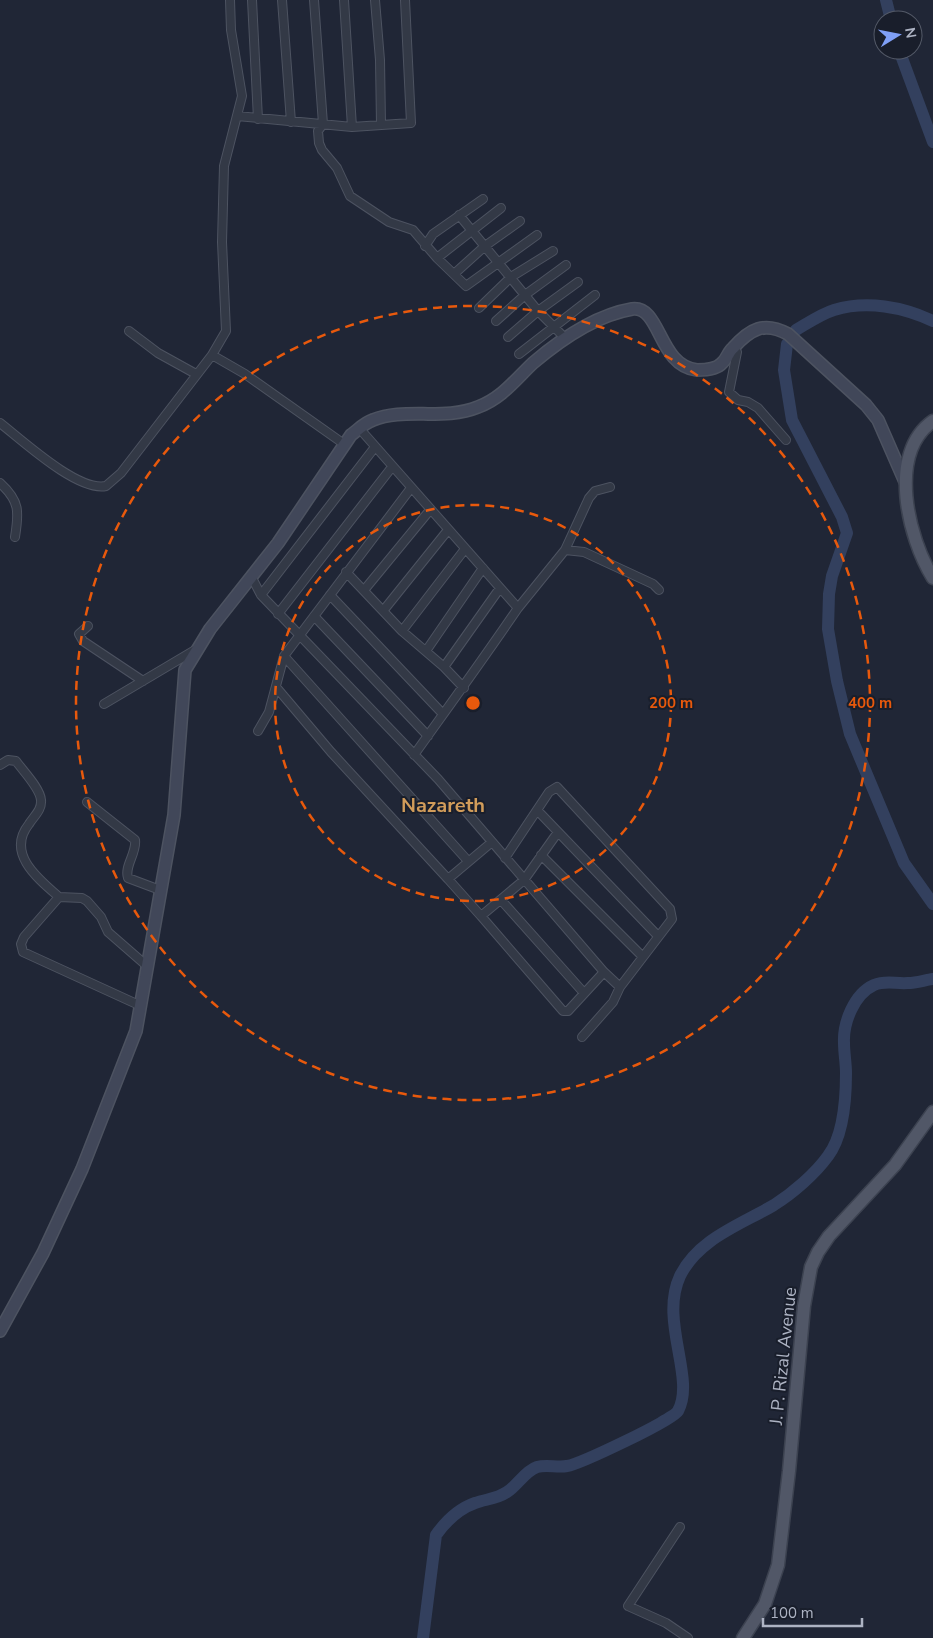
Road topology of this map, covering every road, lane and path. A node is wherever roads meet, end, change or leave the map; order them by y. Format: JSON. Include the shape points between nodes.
{"nodes":[{"id":1,"x":230,"y":0,"type":"edge"},
{"id":2,"x":252,"y":0,"type":"edge"},
{"id":3,"x":282,"y":0,"type":"edge"},
{"id":4,"x":314,"y":0,"type":"edge"},
{"id":5,"x":344,"y":0,"type":"edge"},
{"id":6,"x":375,"y":0,"type":"edge"},
{"id":7,"x":405,"y":0,"type":"edge"},
{"id":8,"x":237,"y":116,"type":"junction"},
{"id":9,"x":258,"y":119,"type":"junction"},
{"id":10,"x":292,"y":122,"type":"junction"},
{"id":11,"x":323,"y":124,"type":"junction"},
{"id":12,"x":381,"y":125,"type":"junction"},
{"id":13,"x":352,"y":127,"type":"junction"},
{"id":14,"x":483,"y":199,"type":"dead end"},
{"id":15,"x":501,"y":208,"type":"dead end"},
{"id":16,"x":459,"y":215,"type":"junction"},
{"id":17,"x":520,"y":221,"type":"dead end"},
{"id":18,"x":470,"y":230,"type":"junction"},
{"id":19,"x":537,"y":234,"type":"dead end"},
{"id":20,"x":425,"y":246,"type":"junction"},
{"id":21,"x":485,"y":246,"type":"junction"},
{"id":22,"x":553,"y":250,"type":"dead end"},
{"id":23,"x":437,"y":258,"type":"junction"},
{"id":24,"x":496,"y":263,"type":"junction"},
{"id":25,"x":566,"y":265,"type":"dead end"},
{"id":26,"x":454,"y":274,"type":"junction"},
{"id":27,"x":511,"y":276,"type":"junction"},
{"id":28,"x":578,"y":282,"type":"dead end"},
{"id":29,"x":525,"y":295,"type":"junction"},
{"id":30,"x":595,"y":295,"type":"dead end"},
{"id":31,"x":479,"y":308,"type":"dead end"},
{"id":32,"x":538,"y":311,"type":"junction"},
{"id":33,"x":496,"y":321,"type":"dead end"},
{"id":34,"x":554,"y":327,"type":"junction"},
{"id":35,"x":129,"y":331,"type":"dead end"},
{"id":36,"x":508,"y":338,"type":"dead end"},
{"id":37,"x":565,"y":338,"type":"junction"},
{"id":38,"x":732,"y":349,"type":"junction"},
{"id":39,"x":519,"y":354,"type":"dead end"},
{"id":40,"x":212,"y":355,"type":"junction"},
{"id":41,"x":196,"y":374,"type":"junction"},
{"id":42,"x":933,"y":421,"type":"edge"},
{"id":43,"x":0,"y":423,"type":"edge"},
{"id":44,"x":359,"y":428,"type":"junction"},
{"id":45,"x":786,"y":440,"type":"dead end"},
{"id":46,"x":344,"y":444,"type":"junction"},
{"id":47,"x":375,"y":447,"type":"junction"},
{"id":48,"x":392,"y":466,"type":"junction"},
{"id":49,"x":0,"y":483,"type":"edge"},
{"id":50,"x":906,"y":484,"type":"junction"},
{"id":51,"x":610,"y":486,"type":"dead end"},
{"id":52,"x":411,"y":488,"type":"junction"},
{"id":53,"x":430,"y":510,"type":"junction"},
{"id":54,"x":448,"y":530,"type":"junction"},
{"id":55,"x":15,"y":538,"type":"dead end"},
{"id":56,"x":465,"y":549,"type":"junction"},
{"id":57,"x":565,"y":550,"type":"junction"},
{"id":58,"x":483,"y":568,"type":"junction"},
{"id":59,"x":346,"y":572,"type":"junction"},
{"id":60,"x":252,"y":576,"type":"junction"},
{"id":61,"x":933,"y":578,"type":"edge"},
{"id":62,"x":500,"y":588,"type":"junction"},
{"id":63,"x":364,"y":589,"type":"junction"},
{"id":64,"x":660,"y":590,"type":"dead end"},
{"id":65,"x":262,"y":595,"type":"junction"},
{"id":66,"x":330,"y":595,"type":"junction"},
{"id":67,"x":518,"y":608,"type":"junction"},
{"id":68,"x":383,"y":611,"type":"junction"},
{"id":69,"x":278,"y":614,"type":"junction"},
{"id":70,"x":314,"y":616,"type":"junction"},
{"id":71,"x":88,"y":626,"type":"dead end"},
{"id":72,"x":402,"y":631,"type":"junction"},
{"id":73,"x":301,"y":634,"type":"junction"},
{"id":74,"x":197,"y":649,"type":"junction"},
{"id":75,"x":426,"y":651,"type":"junction"},
{"id":76,"x":284,"y":656,"type":"junction"},
{"id":77,"x":444,"y":668,"type":"junction"},
{"id":78,"x":143,"y":681,"type":"junction"},
{"id":79,"x":276,"y":687,"type":"junction"},
{"id":80,"x":464,"y":688,"type":"junction"},
{"id":81,"x":104,"y":704,"type":"dead end"},
{"id":82,"x":442,"y":713,"type":"junction"},
{"id":83,"x":258,"y":731,"type":"dead end"},
{"id":84,"x":428,"y":736,"type":"junction"},
{"id":85,"x":414,"y":755,"type":"junction"},
{"id":86,"x":0,"y":766,"type":"edge"},
{"id":87,"x":87,"y":802,"type":"dead end"},
{"id":88,"x":537,"y":810,"type":"junction"},
{"id":89,"x":558,"y":832,"type":"junction"},
{"id":90,"x":492,"y":842,"type":"junction"},
{"id":91,"x":541,"y":855,"type":"junction"},
{"id":92,"x":505,"y":858,"type":"junction"},
{"id":93,"x":468,"y":861,"type":"junction"},
{"id":94,"x":448,"y":879,"type":"junction"},
{"id":95,"x":524,"y":880,"type":"junction"},
{"id":96,"x":160,"y":890,"type":"junction"},
{"id":97,"x":58,"y":897,"type":"junction"},
{"id":98,"x":501,"y":900,"type":"junction"},
{"id":99,"x":481,"y":916,"type":"junction"},
{"id":100,"x":658,"y":936,"type":"junction"},
{"id":101,"x":642,"y":956,"type":"junction"},
{"id":102,"x":147,"y":966,"type":"junction"},
{"id":103,"x":604,"y":972,"type":"junction"},
{"id":104,"x":620,"y":987,"type":"junction"},
{"id":105,"x":584,"y":993,"type":"junction"},
{"id":106,"x":141,"y":1006,"type":"junction"},
{"id":107,"x":582,"y":1037,"type":"dead end"},
{"id":108,"x":933,"y":1112,"type":"edge"},
{"id":109,"x":0,"y":1331,"type":"edge"},
{"id":110,"x":680,"y":1527,"type":"dead end"},
{"id":111,"x":688,"y":1638,"type":"edge"},
{"id":112,"x":743,"y":1638,"type":"edge"}],
"edges":[{"from":1,"to":8,"type":"street","via":[[231,30],[242,96]]},
{"from":2,"to":9,"type":"street"},
{"from":3,"to":10,"type":"street"},
{"from":4,"to":11,"type":"street"},
{"from":5,"to":13,"type":"street"},
{"from":6,"to":12,"type":"street"},
{"from":7,"to":12,"type":"street","via":[[412,118],[408,124]]},
{"from":8,"to":9,"type":"street"},
{"from":8,"to":40,"type":"street","via":[[224,166],[222,242],[226,331]]},
{"from":9,"to":10,"type":"street"},
{"from":10,"to":11,"type":"street"},
{"from":11,"to":13,"type":"street"},
{"from":11,"to":20,"type":"street","via":[[318,130],[319,143],[337,168],[350,196],[389,222],[413,230]]},
{"from":12,"to":13,"type":"street"},
{"from":14,"to":16,"type":"street"},
{"from":15,"to":18,"type":"street"},
{"from":16,"to":18,"type":"street"},
{"from":16,"to":20,"type":"street","via":[[433,234]]},
{"from":17,"to":21,"type":"street"},
{"from":18,"to":21,"type":"street"},
{"from":18,"to":23,"type":"street"},
{"from":19,"to":24,"type":"street"},
{"from":20,"to":23,"type":"street"},
{"from":21,"to":24,"type":"street"},
{"from":21,"to":26,"type":"street"},
{"from":22,"to":27,"type":"street"},
{"from":23,"to":26,"type":"street"},
{"from":24,"to":26,"type":"street","via":[[466,286]]},
{"from":24,"to":27,"type":"street"},
{"from":25,"to":29,"type":"street"},
{"from":27,"to":29,"type":"street"},
{"from":27,"to":31,"type":"street"},
{"from":28,"to":32,"type":"street"},
{"from":29,"to":32,"type":"street"},
{"from":29,"to":33,"type":"street"},
{"from":30,"to":34,"type":"street"},
{"from":32,"to":34,"type":"street"},
{"from":32,"to":36,"type":"street"},
{"from":34,"to":37,"type":"street"},
{"from":34,"to":39,"type":"street"},
{"from":35,"to":41,"type":"street","via":[[158,353]]},
{"from":37,"to":38,"type":"main road","via":[[577,330],[636,309],[649,315],[666,349],[684,366],[696,370],[718,366]]},
{"from":37,"to":44,"type":"main road","via":[[508,389],[477,408],[441,415],[380,418]]},
{"from":38,"to":45,"type":"street","via":[[737,352],[729,392],[738,400],[758,408]]},
{"from":38,"to":50,"type":"main road","via":[[757,327],[776,327],[788,334],[866,405],[878,420]]},
{"from":40,"to":41,"type":"street"},
{"from":40,"to":46,"type":"street","via":[[245,374]]},
{"from":41,"to":43,"type":"street","via":[[121,473],[106,486],[93,487],[66,473]]},
{"from":42,"to":50,"type":"main road","via":[[916,436]]},
{"from":44,"to":46,"type":"main road"},
{"from":44,"to":47,"type":"street"},
{"from":46,"to":60,"type":"main road","via":[[296,518]]},
{"from":47,"to":48,"type":"street"},
{"from":47,"to":65,"type":"street"},
{"from":48,"to":52,"type":"street"},
{"from":48,"to":69,"type":"street"},
{"from":49,"to":55,"type":"street","via":[[13,496],[17,508]]},
{"from":50,"to":61,"type":"main road","via":[[916,542]]},
{"from":51,"to":57,"type":"street","via":[[595,491],[589,498]]},
{"from":52,"to":53,"type":"street"},
{"from":52,"to":59,"type":"street"},
{"from":53,"to":54,"type":"street"},
{"from":53,"to":63,"type":"street"},
{"from":54,"to":56,"type":"street"},
{"from":54,"to":68,"type":"street"},
{"from":56,"to":58,"type":"street"},
{"from":56,"to":72,"type":"street"},
{"from":57,"to":64,"type":"street","via":[[584,552]]},
{"from":57,"to":67,"type":"street"},
{"from":58,"to":62,"type":"street"},
{"from":58,"to":75,"type":"street"},
{"from":59,"to":63,"type":"street"},
{"from":59,"to":66,"type":"street"},
{"from":60,"to":65,"type":"street"},
{"from":60,"to":74,"type":"main road"},
{"from":62,"to":67,"type":"street"},
{"from":62,"to":77,"type":"street"},
{"from":63,"to":68,"type":"street"},
{"from":65,"to":69,"type":"street"},
{"from":66,"to":70,"type":"street"},
{"from":66,"to":82,"type":"street"},
{"from":67,"to":80,"type":"street"},
{"from":68,"to":72,"type":"street"},
{"from":69,"to":73,"type":"street"},
{"from":70,"to":73,"type":"street"},
{"from":70,"to":84,"type":"street"},
{"from":71,"to":78,"type":"street","via":[[79,634],[83,641]]},
{"from":72,"to":75,"type":"street"},
{"from":73,"to":76,"type":"street"},
{"from":73,"to":85,"type":"street"},
{"from":74,"to":78,"type":"street"},
{"from":74,"to":96,"type":"main road","via":[[182,678],[174,815]]},
{"from":75,"to":77,"type":"street"},
{"from":76,"to":79,"type":"street"},
{"from":76,"to":93,"type":"street"},
{"from":77,"to":80,"type":"street"},
{"from":78,"to":81,"type":"street"},
{"from":79,"to":83,"type":"street","via":[[269,712]]},
{"from":79,"to":94,"type":"street"},
{"from":80,"to":82,"type":"street"},
{"from":82,"to":84,"type":"street"},
{"from":84,"to":85,"type":"street"},
{"from":85,"to":90,"type":"street"},
{"from":86,"to":97,"type":"street","via":[[8,760],[16,761],[40,796],[40,810],[23,832],[20,851],[31,870]]},
{"from":87,"to":96,"type":"street","via":[[135,840],[128,878]]},
{"from":88,"to":89,"type":"street"},
{"from":88,"to":92,"type":"street"},
{"from":88,"to":100,"type":"street","via":[[551,789],[560,789],[670,909],[672,918]]},
{"from":89,"to":91,"type":"street"},
{"from":89,"to":100,"type":"street"},
{"from":90,"to":92,"type":"street"},
{"from":90,"to":93,"type":"street"},
{"from":91,"to":95,"type":"street"},
{"from":91,"to":101,"type":"street"},
{"from":92,"to":95,"type":"street"},
{"from":93,"to":94,"type":"street"},
{"from":94,"to":99,"type":"street"},
{"from":95,"to":98,"type":"street"},
{"from":95,"to":103,"type":"street"},
{"from":96,"to":102,"type":"main road"},
{"from":97,"to":102,"type":"street","via":[[87,901],[108,932]]},
{"from":97,"to":106,"type":"street","via":[[24,937],[21,944],[23,952]]},
{"from":98,"to":99,"type":"street"},
{"from":98,"to":105,"type":"street"},
{"from":99,"to":105,"type":"street","via":[[563,1012],[568,1011]]},
{"from":100,"to":101,"type":"street"},
{"from":101,"to":104,"type":"street"},
{"from":102,"to":106,"type":"main road"},
{"from":103,"to":104,"type":"street"},
{"from":103,"to":105,"type":"street"},
{"from":104,"to":107,"type":"street","via":[[613,1002]]},
{"from":106,"to":109,"type":"main road","via":[[128,1054],[82,1169]]},
{"from":108,"to":112,"type":"main road","name":"J. P. Rizal Avenue","via":[[895,1165],[829,1236],[811,1267],[804,1306],[778,1565],[766,1604]]},
{"from":110,"to":111,"type":"street","via":[[628,1606]]}]}
